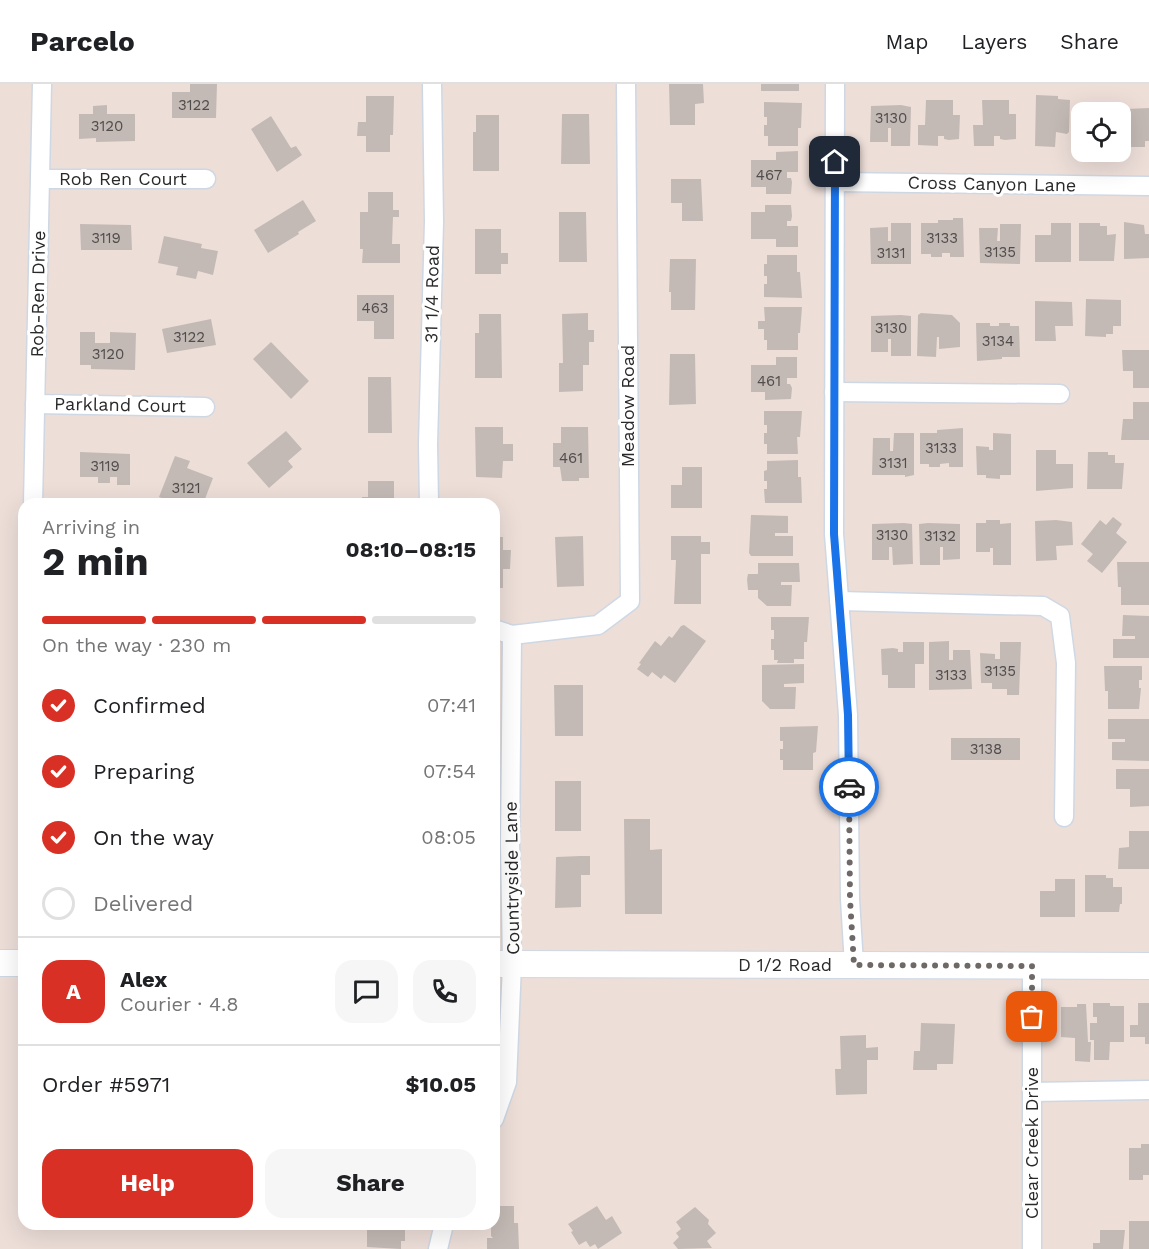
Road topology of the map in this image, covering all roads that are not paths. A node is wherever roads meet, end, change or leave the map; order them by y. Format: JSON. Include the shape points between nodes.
{"nodes":[{"id":1,"x":42,"y":84,"type":"edge"},
{"id":2,"x":432,"y":84,"type":"edge"},
{"id":3,"x":626,"y":84,"type":"edge"},
{"id":4,"x":835,"y":84,"type":"edge"},
{"id":5,"x":40,"y":179,"type":"junction"},
{"id":6,"x":206,"y":179,"type":"dead end"},
{"id":7,"x":835,"y":182,"type":"junction"},
{"id":8,"x":1149,"y":186,"type":"edge"},
{"id":9,"x":834,"y":392,"type":"junction"},
{"id":10,"x":1060,"y":394,"type":"dead end"},
{"id":11,"x":35,"y":404,"type":"junction"},
{"id":12,"x":205,"y":407,"type":"dead end"},
{"id":13,"x":33,"y":498,"type":"edge"},
{"id":14,"x":429,"y":498,"type":"edge"},
{"id":15,"x":839,"y":601,"type":"junction"},
{"id":16,"x":500,"y":631,"type":"edge"},
{"id":17,"x":512,"y":635,"type":"junction"},
{"id":18,"x":1064,"y":817,"type":"dead end"},
{"id":19,"x":0,"y":963,"type":"edge"},
{"id":20,"x":18,"y":963,"type":"edge"},
{"id":21,"x":503,"y":964,"type":"edge"},
{"id":22,"x":854,"y":965,"type":"junction"},
{"id":23,"x":1032,"y":966,"type":"junction"},
{"id":24,"x":1149,"y":966,"type":"edge"},
{"id":25,"x":1149,"y":1090,"type":"edge"},
{"id":26,"x":1032,"y":1092,"type":"junction"},
{"id":27,"x":500,"y":1102,"type":"edge"},
{"id":28,"x":443,"y":1230,"type":"edge"},
{"id":29,"x":438,"y":1249,"type":"edge"},
{"id":30,"x":1032,"y":1249,"type":"edge"}],
"edges":[{"from":1,"to":5,"type":"street","name":"Rob-Ren Drive"},
{"from":2,"to":14,"type":"street","name":"31 1/4 Road","via":[[434,222]]},
{"from":3,"to":17,"type":"street","name":"Meadow Road","via":[[630,601],[597,626]]},
{"from":4,"to":7,"type":"street"},
{"from":5,"to":6,"type":"street","name":"Rob Ren Court"},
{"from":5,"to":11,"type":"street","name":"Rob-Ren Drive"},
{"from":7,"to":8,"type":"street","name":"Cross Canyon Lane"},
{"from":7,"to":9,"type":"street"},
{"from":9,"to":10,"type":"street"},
{"from":9,"to":15,"type":"street","via":[[834,534]]},
{"from":11,"to":12,"type":"street","name":"Parkland Court"},
{"from":11,"to":13,"type":"street","name":"Rob-Ren Drive"},
{"from":15,"to":18,"type":"street","via":[[1043,606],[1060,616],[1066,663]]},
{"from":15,"to":22,"type":"street","via":[[848,715]]},
{"from":16,"to":17,"type":"street"},
{"from":17,"to":21,"type":"street","name":"Countryside Lane","via":[[510,844]]},
{"from":19,"to":20,"type":"main road"},
{"from":21,"to":22,"type":"main road","name":"D 1/2 Road"},
{"from":21,"to":27,"type":"street","name":"Countryside Lane","via":[[507,1082]]},
{"from":22,"to":23,"type":"main road","name":"D 1/2 Road"},
{"from":23,"to":24,"type":"main road","name":"D 1/2 Road"},
{"from":23,"to":26,"type":"street","name":"Clear Creek Drive"},
{"from":25,"to":26,"type":"street"},
{"from":26,"to":30,"type":"street","name":"Clear Creek Drive"},
{"from":28,"to":29,"type":"street"}]}
